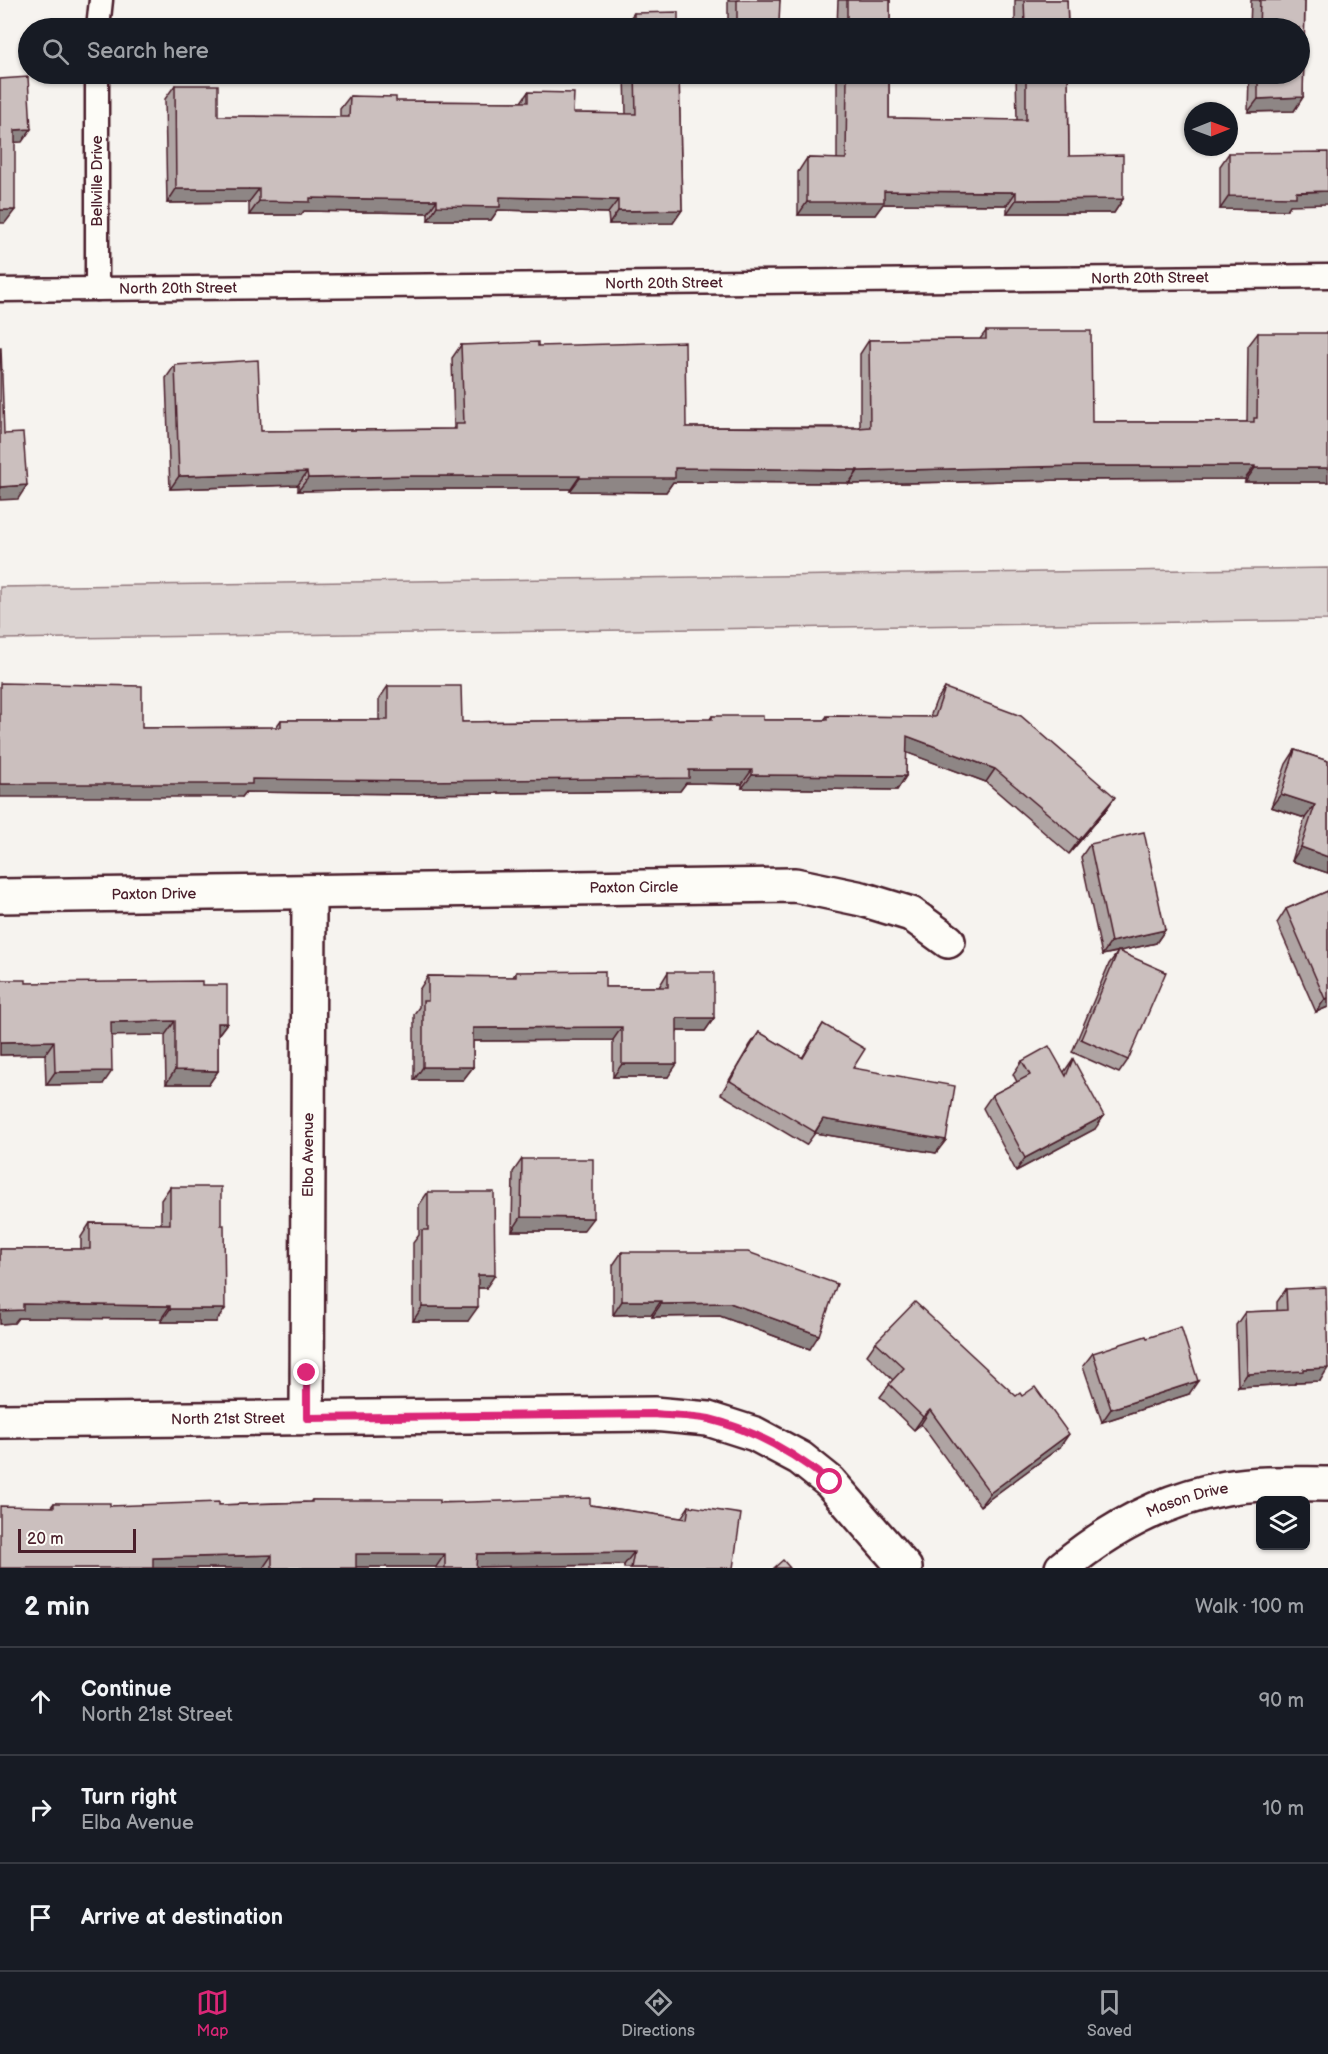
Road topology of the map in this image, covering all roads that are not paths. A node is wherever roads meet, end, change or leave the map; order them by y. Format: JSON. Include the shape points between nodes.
{"nodes":[{"id":1,"x":101,"y":0,"type":"edge"},
{"id":2,"x":100,"y":18,"type":"edge"},
{"id":3,"x":98,"y":84,"type":"edge"},
{"id":4,"x":1328,"y":276,"type":"edge"},
{"id":5,"x":97,"y":289,"type":"junction"},
{"id":6,"x":0,"y":290,"type":"edge"},
{"id":7,"x":309,"y":893,"type":"junction"},
{"id":8,"x":0,"y":896,"type":"edge"},
{"id":9,"x":948,"y":941,"type":"dead end"},
{"id":10,"x":307,"y":1418,"type":"junction"},
{"id":11,"x":0,"y":1421,"type":"edge"},
{"id":12,"x":1328,"y":1484,"type":"edge"},
{"id":13,"x":905,"y":1568,"type":"edge"},
{"id":14,"x":1062,"y":1568,"type":"edge"}],
"edges":[{"from":1,"to":2,"type":"lane"},
{"from":3,"to":5,"type":"lane","name":"Bellville Drive"},
{"from":4,"to":5,"type":"lane","name":"North 20th Street"},
{"from":5,"to":6,"type":"lane","name":"North 20th Street"},
{"from":7,"to":8,"type":"street","name":"Paxton Drive"},
{"from":7,"to":9,"type":"street","name":"Paxton Circle","via":[[795,885],[911,914]]},
{"from":7,"to":10,"type":"street","name":"Elba Avenue"},
{"from":10,"to":11,"type":"street","name":"North 21st Street"},
{"from":10,"to":13,"type":"street","name":"North 21st Street","via":[[654,1414],[708,1419],[755,1434],[800,1458],[830,1482]]},
{"from":12,"to":14,"type":"street","name":"Mason Drive","via":[[1229,1488],[1185,1497],[1104,1536]]}]}
